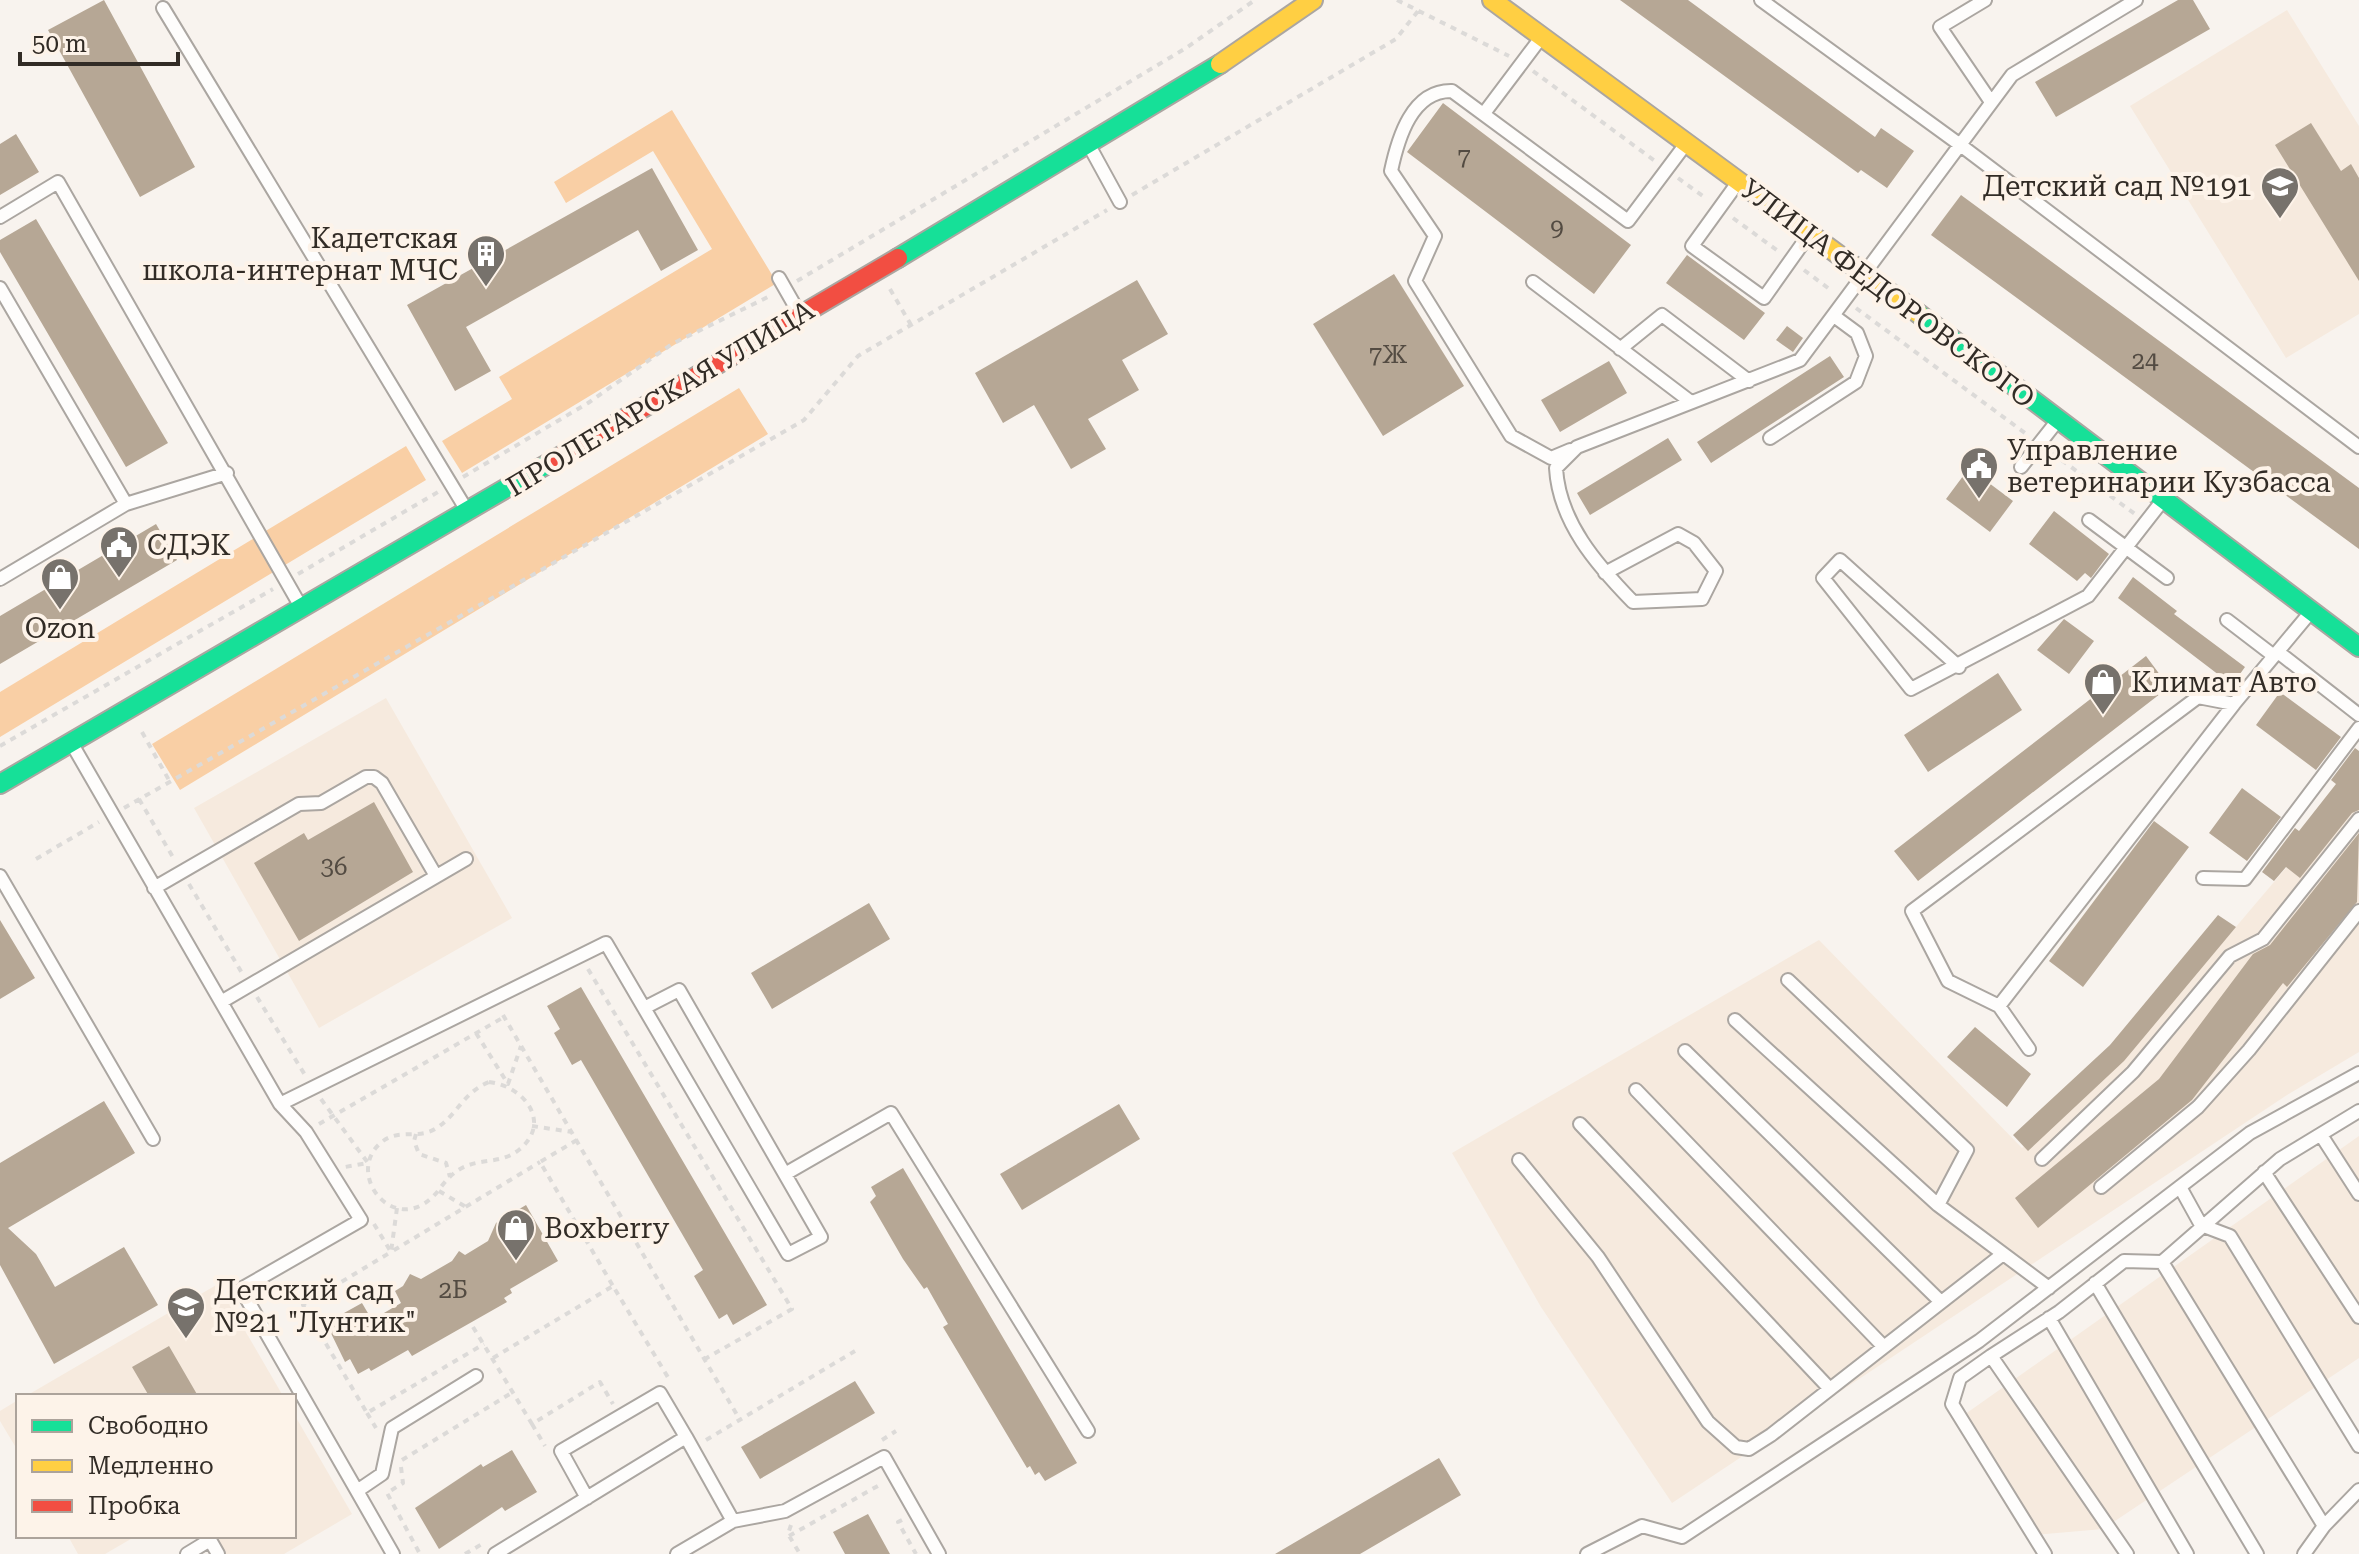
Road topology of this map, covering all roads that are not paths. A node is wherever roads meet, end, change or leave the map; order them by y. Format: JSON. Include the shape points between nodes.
{"nodes":[{"id":1,"x":1313,"y":0,"type":"edge"},
{"id":2,"x":1492,"y":0,"type":"edge"},
{"id":3,"x":1761,"y":0,"type":"edge"},
{"id":4,"x":1985,"y":0,"type":"edge"},
{"id":5,"x":2136,"y":0,"type":"edge"},
{"id":6,"x":163,"y":8,"type":"dead end"},
{"id":7,"x":1542,"y":37,"type":"junction"},
{"id":8,"x":1991,"y":102,"type":"junction"},
{"id":9,"x":1485,"y":112,"type":"junction"},
{"id":10,"x":1687,"y":143,"type":"junction"},
{"id":11,"x":1959,"y":144,"type":"junction"},
{"id":12,"x":1089,"y":146,"type":"junction"},
{"id":13,"x":1739,"y":181,"type":"junction"},
{"id":14,"x":1120,"y":202,"type":"road end"},
{"id":15,"x":0,"y":217,"type":"edge"},
{"id":16,"x":1810,"y":233,"type":"junction"},
{"id":17,"x":1866,"y":274,"type":"junction"},
{"id":18,"x":1533,"y":282,"type":"dead end"},
{"id":19,"x":782,"y":283,"type":"road end"},
{"id":20,"x":0,"y":288,"type":"edge"},
{"id":21,"x":801,"y":315,"type":"junction"},
{"id":22,"x":1834,"y":316,"type":"junction"},
{"id":23,"x":1620,"y":349,"type":"junction"},
{"id":24,"x":1749,"y":381,"type":"junction"},
{"id":25,"x":1691,"y":402,"type":"junction"},
{"id":26,"x":2058,"y":420,"type":"junction"},
{"id":27,"x":1770,"y":438,"type":"dead end"},
{"id":28,"x":1577,"y":447,"type":"junction"},
{"id":29,"x":2359,"y":447,"type":"edge"},
{"id":30,"x":2021,"y":467,"type":"dead end"},
{"id":31,"x":227,"y":473,"type":"junction"},
{"id":32,"x":2163,"y":500,"type":"junction"},
{"id":33,"x":126,"y":504,"type":"junction"},
{"id":34,"x":467,"y":512,"type":"junction"},
{"id":35,"x":2089,"y":520,"type":"dead end"},
{"id":36,"x":2127,"y":547,"type":"junction"},
{"id":37,"x":1605,"y":573,"type":"junction"},
{"id":38,"x":2167,"y":578,"type":"dead end"},
{"id":39,"x":0,"y":579,"type":"edge"},
{"id":40,"x":303,"y":609,"type":"junction"},
{"id":41,"x":2311,"y":611,"type":"junction"},
{"id":42,"x":2227,"y":620,"type":"dead end"},
{"id":43,"x":2359,"y":647,"type":"edge"},
{"id":44,"x":2276,"y":654,"type":"junction"},
{"id":45,"x":1959,"y":667,"type":"junction"},
{"id":46,"x":2234,"y":704,"type":"junction"},
{"id":47,"x":2359,"y":715,"type":"edge"},
{"id":48,"x":2359,"y":728,"type":"edge"},
{"id":49,"x":72,"y":744,"type":"junction"},
{"id":50,"x":0,"y":784,"type":"edge"},
{"id":51,"x":2359,"y":819,"type":"edge"},
{"id":52,"x":466,"y":859,"type":"dead end"},
{"id":53,"x":0,"y":876,"type":"edge"},
{"id":54,"x":436,"y":876,"type":"junction"},
{"id":55,"x":2203,"y":878,"type":"dead end"},
{"id":56,"x":154,"y":888,"type":"junction"},
{"id":57,"x":2359,"y":911,"type":"edge"},
{"id":58,"x":1788,"y":980,"type":"dead end"},
{"id":59,"x":221,"y":1002,"type":"junction"},
{"id":60,"x":1999,"y":1006,"type":"junction"},
{"id":61,"x":644,"y":1008,"type":"junction"},
{"id":62,"x":1735,"y":1020,"type":"dead end"},
{"id":63,"x":2029,"y":1049,"type":"dead end"},
{"id":64,"x":1685,"y":1051,"type":"dead end"},
{"id":65,"x":2359,"y":1073,"type":"edge"},
{"id":66,"x":1636,"y":1090,"type":"dead end"},
{"id":67,"x":280,"y":1104,"type":"junction"},
{"id":68,"x":2359,"y":1111,"type":"edge"},
{"id":69,"x":1580,"y":1124,"type":"dead end"},
{"id":70,"x":2321,"y":1135,"type":"junction"},
{"id":71,"x":153,"y":1139,"type":"dead end"},
{"id":72,"x":2042,"y":1159,"type":"dead end"},
{"id":73,"x":1519,"y":1160,"type":"dead end"},
{"id":74,"x":2264,"y":1172,"type":"junction"},
{"id":75,"x":785,"y":1174,"type":"junction"},
{"id":76,"x":2101,"y":1187,"type":"dead end"},
{"id":77,"x":2180,"y":1187,"type":"junction"},
{"id":78,"x":2359,"y":1194,"type":"edge"},
{"id":79,"x":1938,"y":1205,"type":"junction"},
{"id":80,"x":2201,"y":1225,"type":"junction"},
{"id":81,"x":2003,"y":1254,"type":"junction"},
{"id":82,"x":2162,"y":1262,"type":"junction"},
{"id":83,"x":2095,"y":1283,"type":"junction"},
{"id":84,"x":2049,"y":1288,"type":"junction"},
{"id":85,"x":1941,"y":1302,"type":"junction"},
{"id":86,"x":2359,"y":1317,"type":"edge"},
{"id":87,"x":2049,"y":1318,"type":"junction"},
{"id":88,"x":1884,"y":1347,"type":"junction"},
{"id":89,"x":1991,"y":1356,"type":"junction"},
{"id":90,"x":476,"y":1376,"type":"dead end"},
{"id":91,"x":1830,"y":1389,"type":"junction"},
{"id":92,"x":1088,"y":1431,"type":"dead end"},
{"id":93,"x":686,"y":1437,"type":"junction"},
{"id":94,"x":2359,"y":1446,"type":"edge"},
{"id":95,"x":2359,"y":1490,"type":"edge"},
{"id":96,"x":357,"y":1491,"type":"junction"},
{"id":97,"x":587,"y":1498,"type":"junction"},
{"id":98,"x":733,"y":1521,"type":"junction"},
{"id":99,"x":2324,"y":1526,"type":"junction"},
{"id":100,"x":187,"y":1554,"type":"edge"},
{"id":101,"x":218,"y":1554,"type":"edge"},
{"id":102,"x":393,"y":1554,"type":"edge"},
{"id":103,"x":495,"y":1554,"type":"edge"},
{"id":104,"x":677,"y":1554,"type":"edge"},
{"id":105,"x":939,"y":1554,"type":"edge"},
{"id":106,"x":1587,"y":1554,"type":"edge"},
{"id":107,"x":2045,"y":1554,"type":"edge"},
{"id":108,"x":2127,"y":1554,"type":"edge"},
{"id":109,"x":2187,"y":1554,"type":"edge"},
{"id":110,"x":2257,"y":1554,"type":"edge"},
{"id":111,"x":2304,"y":1554,"type":"edge"}],
"edges":[{"from":1,"to":12,"type":"street","name":"ПРОЛЕТАРСКАЯ УЛИЦА"},
{"from":2,"to":7,"type":"street","name":"УЛИЦА ФЕДОРОВСКОГО"},
{"from":3,"to":11,"type":"lane"},
{"from":4,"to":8,"type":"lane","via":[[1940,27]]},
{"from":5,"to":8,"type":"lane","via":[[2012,75]]},
{"from":6,"to":34,"type":"lane"},
{"from":7,"to":9,"type":"lane"},
{"from":7,"to":10,"type":"street","name":"УЛИЦА ФЕДОРОВСКОГО"},
{"from":8,"to":11,"type":"lane"},
{"from":9,"to":10,"type":"lane","via":[[1628,221]]},
{"from":9,"to":28,"type":"lane","via":[[1452,91],[1438,91],[1426,97],[1399,133],[1391,171],[1435,236],[1415,281],[1511,436],[1551,458]]},
{"from":10,"to":13,"type":"street","name":"УЛИЦА ФЕДОРОВСКОГО"},
{"from":11,"to":17,"type":"lane"},
{"from":11,"to":29,"type":"lane"},
{"from":12,"to":14,"type":"lane"},
{"from":12,"to":21,"type":"street","name":"ПРОЛЕТАРСКАЯ УЛИЦА"},
{"from":13,"to":16,"type":"street","name":"УЛИЦА ФЕДОРОВСКОГО"},
{"from":13,"to":16,"type":"lane","via":[[1692,246],[1704,255],[1764,298]]},
{"from":15,"to":31,"type":"lane","via":[[58,182]]},
{"from":16,"to":17,"type":"street","name":"УЛИЦА ФЕДОРОВСКОГО"},
{"from":17,"to":22,"type":"lane"},
{"from":17,"to":26,"type":"street","name":"УЛИЦА ФЕДОРОВСКОГО"},
{"from":18,"to":23,"type":"lane"},
{"from":19,"to":21,"type":"lane"},
{"from":20,"to":33,"type":"lane"},
{"from":21,"to":34,"type":"street","name":"ПРОЛЕТАРСКАЯ УЛИЦА"},
{"from":22,"to":24,"type":"lane","via":[[1800,360]]},
{"from":22,"to":27,"type":"lane","via":[[1857,333],[1866,356],[1856,382]]},
{"from":23,"to":24,"type":"lane","via":[[1662,315]]},
{"from":23,"to":25,"type":"lane"},
{"from":24,"to":25,"type":"lane"},
{"from":25,"to":28,"type":"lane"},
{"from":26,"to":30,"type":"lane"},
{"from":26,"to":32,"type":"street","name":"УЛИЦА ФЕДОРОВСКОГО"},
{"from":28,"to":37,"type":"lane","via":[[1556,468],[1557,488],[1576,534]]},
{"from":31,"to":33,"type":"lane"},
{"from":31,"to":40,"type":"lane"},
{"from":32,"to":36,"type":"lane"},
{"from":32,"to":41,"type":"street","name":"УЛИЦА ФЕДОРОВСКОГО"},
{"from":33,"to":39,"type":"lane"},
{"from":34,"to":40,"type":"street","name":"ПРОЛЕТАРСКАЯ УЛИЦА"},
{"from":35,"to":36,"type":"lane"},
{"from":36,"to":38,"type":"lane"},
{"from":36,"to":45,"type":"lane","via":[[2088,596]]},
{"from":37,"to":37,"type":"lane","via":[[1633,602],[1670,603],[1702,599],[1716,571],[1694,543],[1678,534]]},
{"from":40,"to":49,"type":"street","name":"ПРОЛЕТАРСКАЯ УЛИЦА"},
{"from":41,"to":43,"type":"street","name":"УЛИЦА ФЕДОРОВСКОГО"},
{"from":41,"to":44,"type":"lane"},
{"from":42,"to":44,"type":"lane"},
{"from":44,"to":46,"type":"lane"},
{"from":44,"to":47,"type":"lane"},
{"from":45,"to":45,"type":"lane","via":[[1911,689],[1823,578],[1840,560]]},
{"from":46,"to":60,"type":"lane"},
{"from":46,"to":60,"type":"lane","via":[[2198,697],[1912,911],[1948,981]]},
{"from":48,"to":55,"type":"lane","via":[[2245,879]]},
{"from":49,"to":50,"type":"street","name":"ПРОЛЕТАРСКАЯ УЛИЦА"},
{"from":49,"to":56,"type":"lane"},
{"from":51,"to":72,"type":"lane","via":[[2263,939],[2230,956],[2133,1072]]},
{"from":52,"to":54,"type":"lane"},
{"from":53,"to":71,"type":"lane"},
{"from":54,"to":56,"type":"lane","via":[[382,783],[366,777],[321,803],[299,804]]},
{"from":54,"to":59,"type":"lane"},
{"from":56,"to":59,"type":"lane"},
{"from":57,"to":76,"type":"lane","via":[[2198,1107]]},
{"from":58,"to":79,"type":"lane","via":[[1967,1150]]},
{"from":59,"to":67,"type":"lane"},
{"from":60,"to":63,"type":"lane"},
{"from":61,"to":67,"type":"lane","via":[[606,943]]},
{"from":61,"to":75,"type":"lane","via":[[679,990]]},
{"from":61,"to":75,"type":"lane","via":[[788,1254],[821,1237]]},
{"from":62,"to":79,"type":"lane"},
{"from":64,"to":85,"type":"lane"},
{"from":65,"to":77,"type":"lane","via":[[2250,1133]]},
{"from":66,"to":88,"type":"lane"},
{"from":67,"to":96,"type":"lane","via":[[306,1132],[361,1220],[241,1289]]},
{"from":68,"to":70,"type":"lane"},
{"from":69,"to":91,"type":"lane"},
{"from":70,"to":74,"type":"lane"},
{"from":70,"to":78,"type":"lane"},
{"from":73,"to":91,"type":"lane","via":[[1598,1257],[1708,1422],[1736,1447],[1749,1449]]},
{"from":74,"to":80,"type":"lane"},
{"from":74,"to":86,"type":"lane"},
{"from":75,"to":92,"type":"lane","via":[[891,1113]]},
{"from":77,"to":80,"type":"lane"},
{"from":77,"to":84,"type":"lane"},
{"from":79,"to":81,"type":"lane"},
{"from":80,"to":82,"type":"lane"},
{"from":80,"to":94,"type":"lane","via":[[2230,1236]]},
{"from":81,"to":84,"type":"lane"},
{"from":81,"to":85,"type":"lane"},
{"from":82,"to":83,"type":"lane","via":[[2124,1261]]},
{"from":82,"to":99,"type":"lane"},
{"from":83,"to":87,"type":"lane"},
{"from":83,"to":110,"type":"lane"},
{"from":84,"to":106,"type":"lane","via":[[1979,1341],[1682,1537],[1642,1526]]},
{"from":85,"to":88,"type":"lane"},
{"from":87,"to":89,"type":"lane"},
{"from":87,"to":109,"type":"lane"},
{"from":88,"to":91,"type":"lane"},
{"from":89,"to":107,"type":"lane","via":[[1960,1378],[1952,1404]]},
{"from":89,"to":108,"type":"lane"},
{"from":90,"to":96,"type":"lane","via":[[392,1428],[382,1474]]},
{"from":93,"to":97,"type":"lane"},
{"from":93,"to":97,"type":"lane","via":[[660,1393],[561,1451]]},
{"from":93,"to":98,"type":"lane"},
{"from":95,"to":99,"type":"lane"},
{"from":96,"to":102,"type":"lane"},
{"from":97,"to":103,"type":"lane"},
{"from":98,"to":104,"type":"lane"},
{"from":98,"to":105,"type":"lane","via":[[785,1511],[884,1457]]},
{"from":99,"to":111,"type":"lane"},
{"from":100,"to":101,"type":"lane","via":[[210,1540]]}]}
